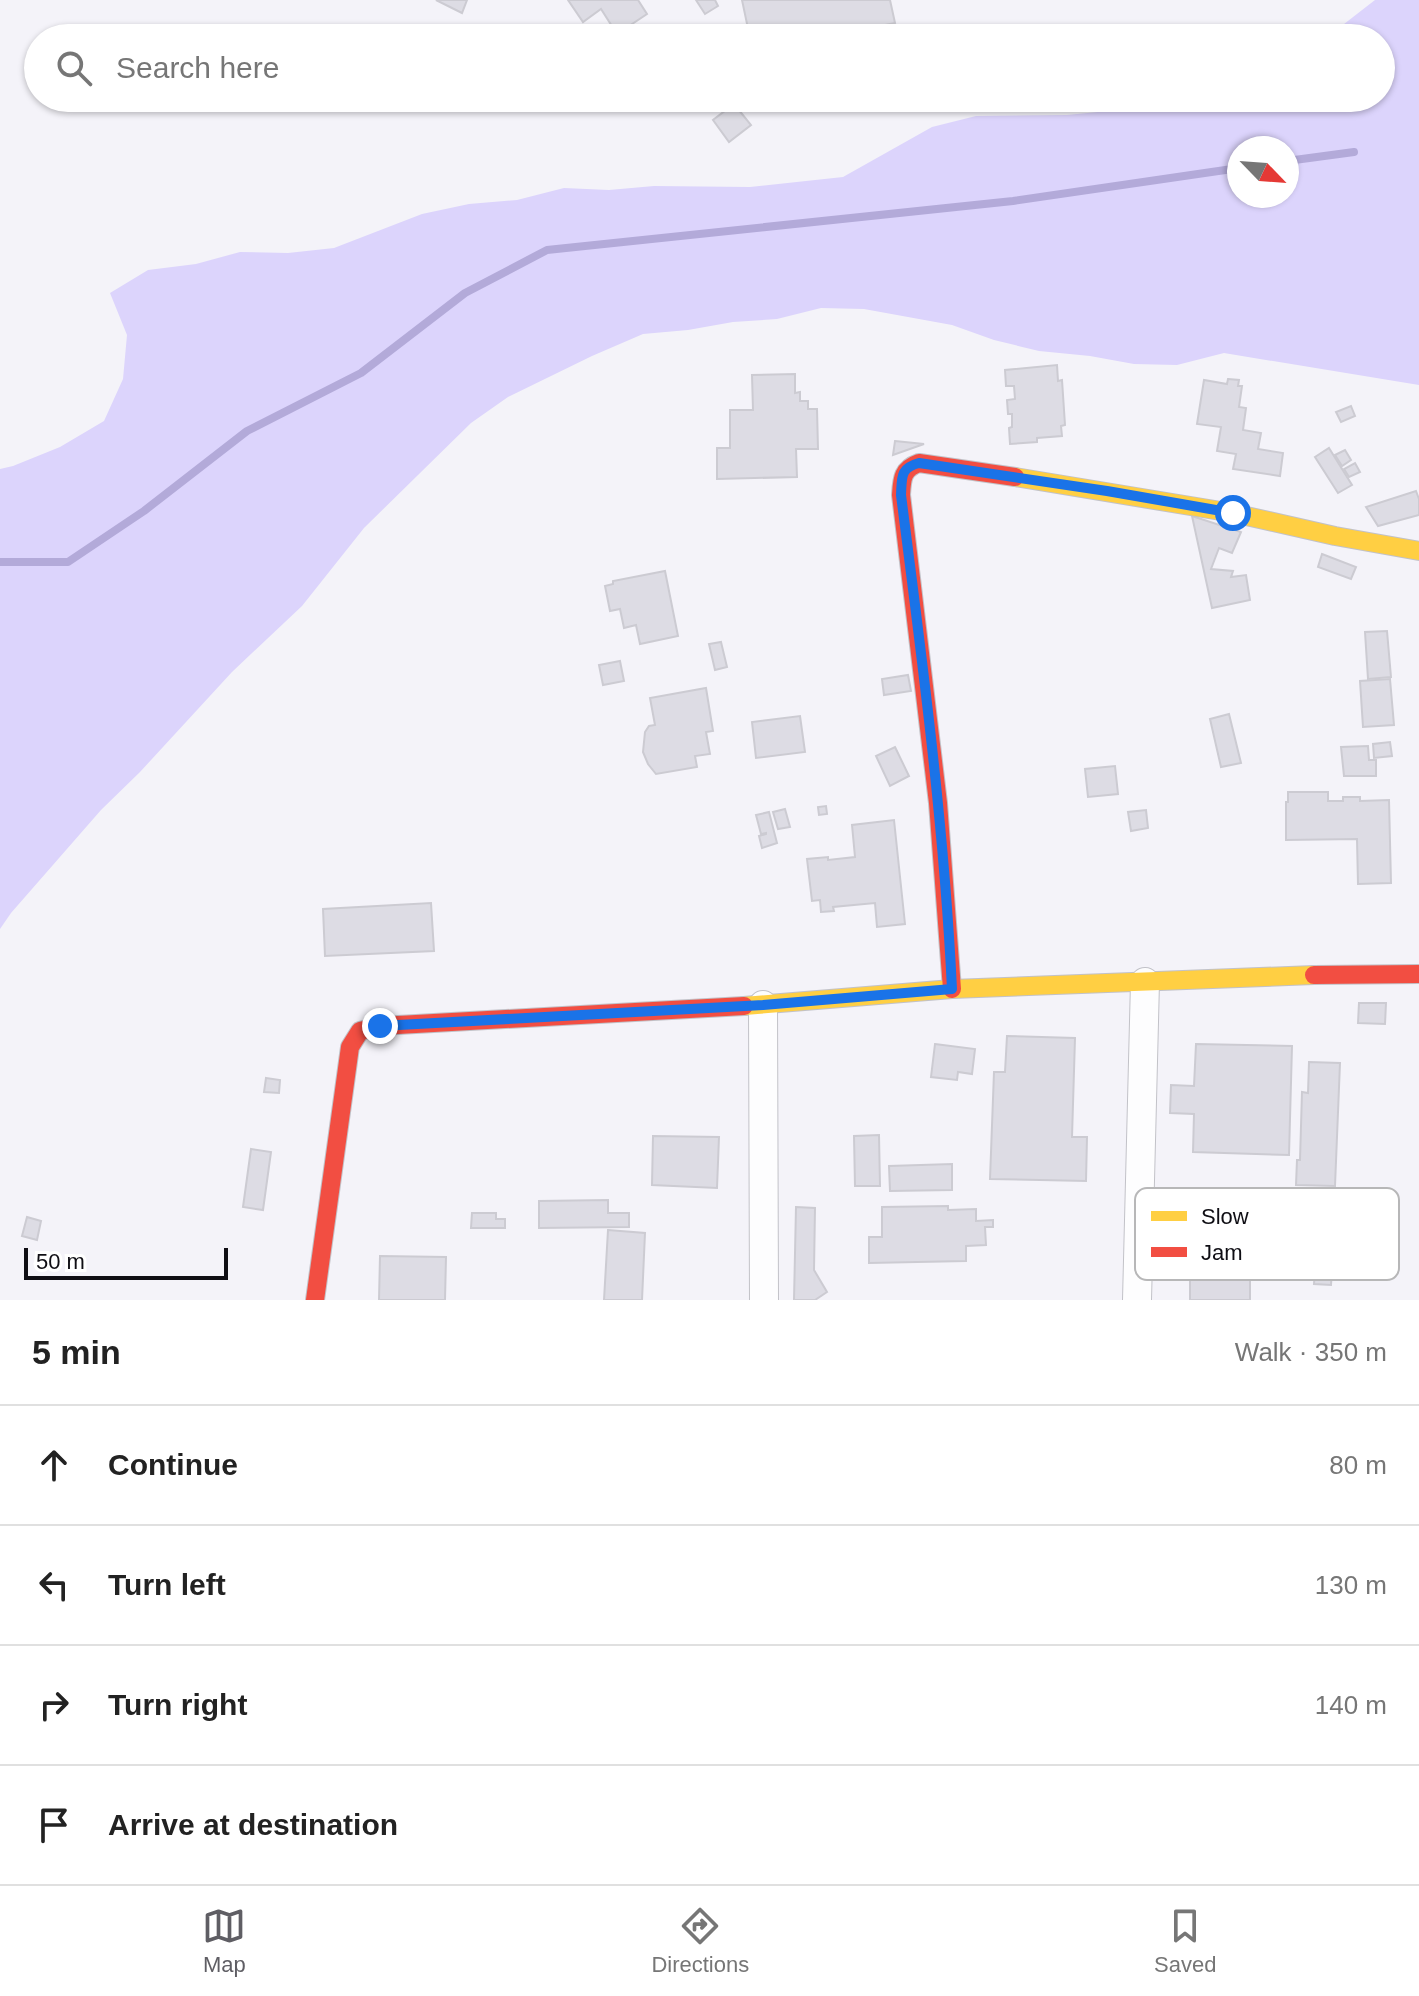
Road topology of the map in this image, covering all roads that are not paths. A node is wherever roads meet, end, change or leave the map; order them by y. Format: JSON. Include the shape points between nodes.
{"nodes":[{"id":1,"x":1419,"y":551,"type":"edge"},
{"id":2,"x":1419,"y":974,"type":"edge"},
{"id":3,"x":1145,"y":982,"type":"junction"},
{"id":4,"x":952,"y":989,"type":"junction"},
{"id":5,"x":763,"y":1005,"type":"junction"},
{"id":6,"x":1140,"y":1188,"type":"edge"},
{"id":7,"x":1138,"y":1280,"type":"edge"},
{"id":8,"x":315,"y":1300,"type":"edge"},
{"id":9,"x":764,"y":1300,"type":"edge"},
{"id":10,"x":1137,"y":1300,"type":"edge"}],
"edges":[{"from":1,"to":4,"type":"street","via":[[1123,494],[909,465],[901,495],[935,758]]},
{"from":2,"to":3,"type":"street"},
{"from":3,"to":4,"type":"street"},
{"from":3,"to":6,"type":"street"},
{"from":4,"to":5,"type":"street"},
{"from":5,"to":8,"type":"street","via":[[360,1031],[350,1047]]},
{"from":5,"to":9,"type":"street"},
{"from":7,"to":10,"type":"street"}]}
